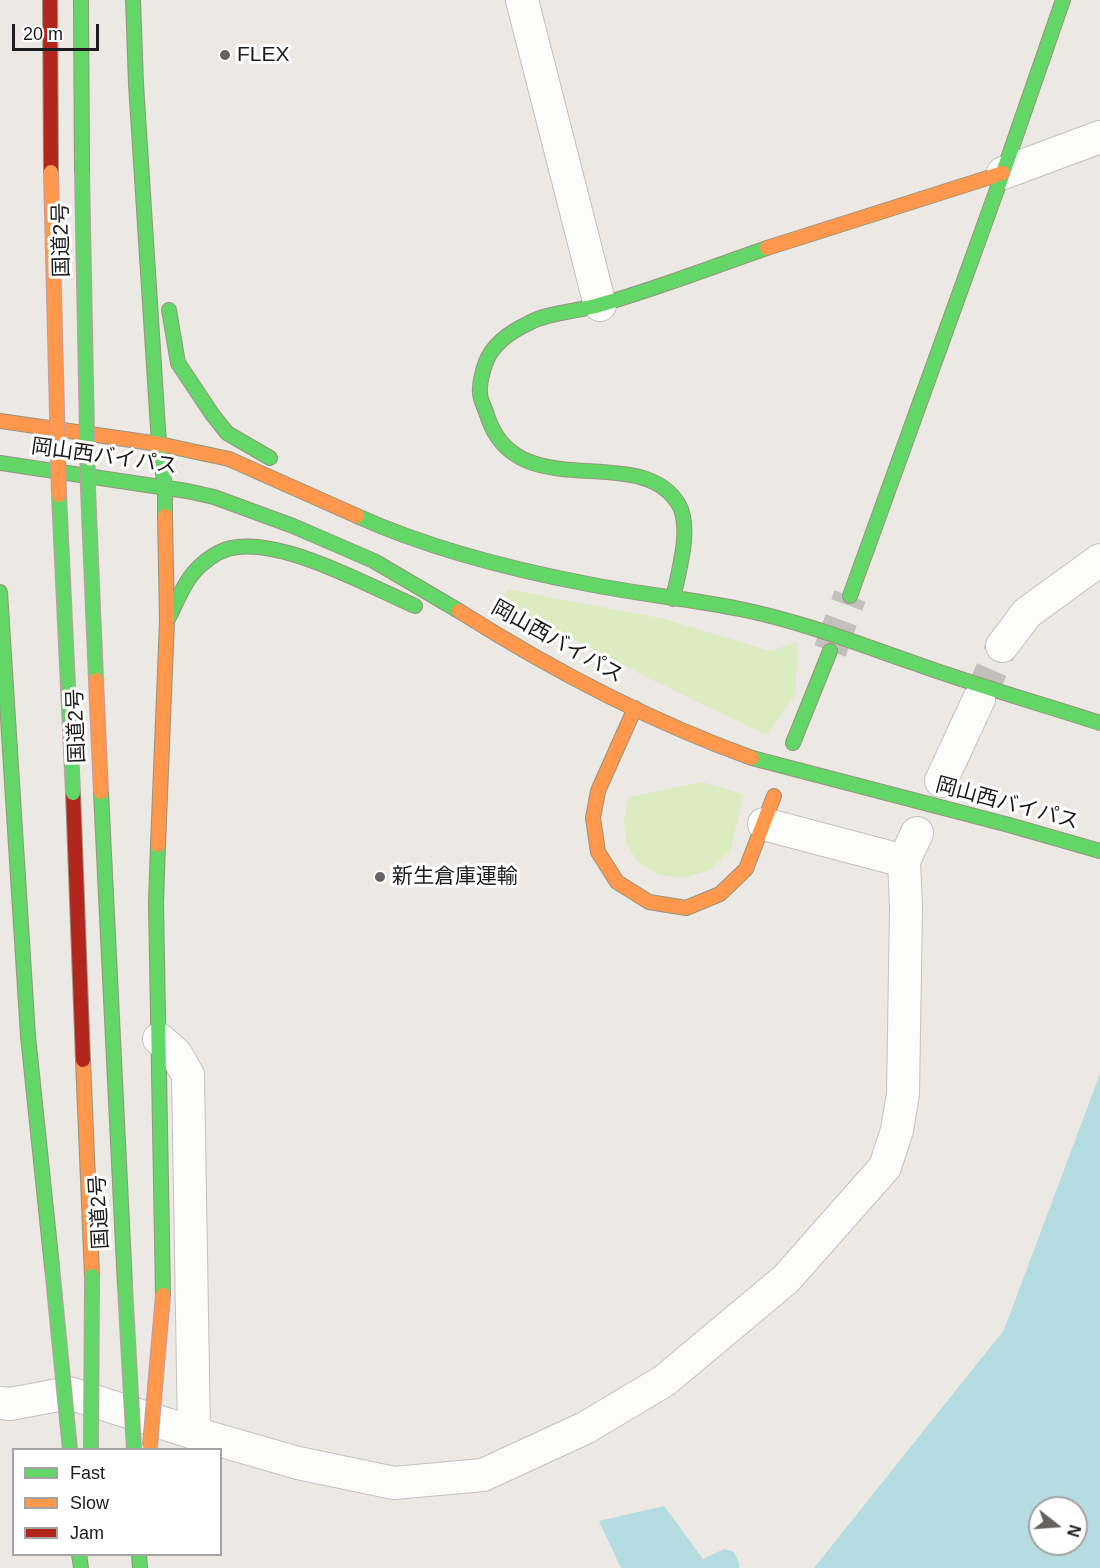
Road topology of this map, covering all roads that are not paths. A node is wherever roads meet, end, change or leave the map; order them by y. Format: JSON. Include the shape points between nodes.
{"nodes":[{"id":1,"x":50,"y":0,"type":"edge"},
{"id":2,"x":81,"y":0,"type":"edge"},
{"id":3,"x":133,"y":0,"type":"edge"},
{"id":4,"x":522,"y":0,"type":"edge"},
{"id":5,"x":1063,"y":0,"type":"edge"},
{"id":6,"x":136,"y":84,"type":"junction"},
{"id":7,"x":1100,"y":138,"type":"edge"},
{"id":8,"x":155,"y":161,"type":"dead end"},
{"id":9,"x":1003,"y":173,"type":"junction"},
{"id":10,"x":168,"y":295,"type":"dead end"},
{"id":11,"x":600,"y":305,"type":"junction"},
{"id":12,"x":0,"y":421,"type":"edge"},
{"id":13,"x":159,"y":444,"type":"junction"},
{"id":14,"x":280,"y":462,"type":"dead end"},
{"id":15,"x":0,"y":463,"type":"edge"},
{"id":16,"x":165,"y":488,"type":"junction"},
{"id":17,"x":355,"y":500,"type":"dead end"},
{"id":18,"x":383,"y":528,"type":"junction"},
{"id":19,"x":1100,"y":560,"type":"edge"},
{"id":20,"x":0,"y":592,"type":"edge"},
{"id":21,"x":850,"y":596,"type":"tunnel mouth"},
{"id":22,"x":673,"y":599,"type":"junction"},
{"id":23,"x":167,"y":621,"type":"junction"},
{"id":24,"x":1002,"y":646,"type":"tunnel mouth"},
{"id":25,"x":830,"y":651,"type":"tunnel mouth"},
{"id":26,"x":524,"y":652,"type":"junction"},
{"id":27,"x":979,"y":699,"type":"tunnel mouth"},
{"id":28,"x":635,"y":708,"type":"junction"},
{"id":29,"x":1100,"y":723,"type":"edge"},
{"id":30,"x":794,"y":743,"type":"dead end"},
{"id":31,"x":941,"y":781,"type":"dead end"},
{"id":32,"x":769,"y":810,"type":"joint"},
{"id":33,"x":1100,"y":851,"type":"edge"},
{"id":34,"x":159,"y":1039,"type":"junction"},
{"id":35,"x":0,"y":1403,"type":"edge"},
{"id":36,"x":194,"y":1433,"type":"junction"},
{"id":37,"x":69,"y":1448,"type":"edge"},
{"id":38,"x":91,"y":1448,"type":"edge"},
{"id":39,"x":134,"y":1448,"type":"edge"},
{"id":40,"x":150,"y":1448,"type":"edge"}],
"edges":[{"from":1,"to":38,"type":"main road","name":"国道2号","bridge":true,"via":[[58,484],[92,1276]]},
{"from":2,"to":39,"type":"main road","name":"国道2号","bridge":true,"via":[[88,489]]},
{"from":3,"to":6,"type":"main road"},
{"from":4,"to":11,"type":"street"},
{"from":5,"to":9,"type":"main road"},
{"from":6,"to":8,"type":"main road","via":[[151,127]]},
{"from":6,"to":13,"type":"main road"},
{"from":7,"to":9,"type":"street"},
{"from":9,"to":11,"type":"main road"},
{"from":9,"to":21,"type":"main road"},
{"from":10,"to":14,"type":"main road","via":[[178,363],[212,414],[226,433]]},
{"from":11,"to":22,"type":"main road","via":[[531,321],[502,339],[486,361],[480,393],[491,428],[511,453],[549,468],[640,476],[664,488],[679,505],[685,522]]},
{"from":12,"to":13,"type":"main road","name":"岡山西バイパス"},
{"from":13,"to":16,"type":"main road"},
{"from":13,"to":18,"type":"main road","name":"岡山西バイパス","via":[[229,459]]},
{"from":15,"to":16,"type":"main road","name":"岡山西バイパス"},
{"from":16,"to":23,"type":"main road"},
{"from":16,"to":26,"type":"main road","name":"岡山西バイパス","via":[[214,497],[374,561]]},
{"from":17,"to":18,"type":"main road"},
{"from":18,"to":22,"type":"main road","name":"岡山西バイパス","via":[[501,566]]},
{"from":19,"to":24,"type":"street","via":[[1027,613]]},
{"from":20,"to":37,"type":"main road","bridge":true,"via":[[28,1036]]},
{"from":22,"to":29,"type":"main road","name":"岡山西バイパス","via":[[804,624]]},
{"from":23,"to":26,"type":"main road","via":[[194,571],[223,551],[240,546],[258,547],[300,556]]},
{"from":23,"to":34,"type":"main road","via":[[156,903]]},
{"from":25,"to":30,"type":"main road"},
{"from":26,"to":28,"type":"main road","name":"岡山西バイパス"},
{"from":27,"to":31,"type":"street"},
{"from":28,"to":32,"type":"main road","via":[[598,791],[592,818],[598,852],[617,882],[649,902],[686,908],[720,894],[746,869]]},
{"from":28,"to":33,"type":"main road","name":"岡山西バイパス","via":[[767,763]]},
{"from":32,"to":36,"type":"street","via":[[911,847],[906,908],[903,1094],[897,1130],[885,1167],[786,1279],[664,1381],[585,1428],[483,1475],[394,1483],[298,1463]]},
{"from":34,"to":36,"type":"street","via":[[176,1054],[188,1075]]},
{"from":34,"to":40,"type":"main road","bridge":true,"via":[[163,1295]]},
{"from":35,"to":36,"type":"street","via":[[69,1393]]}]}
